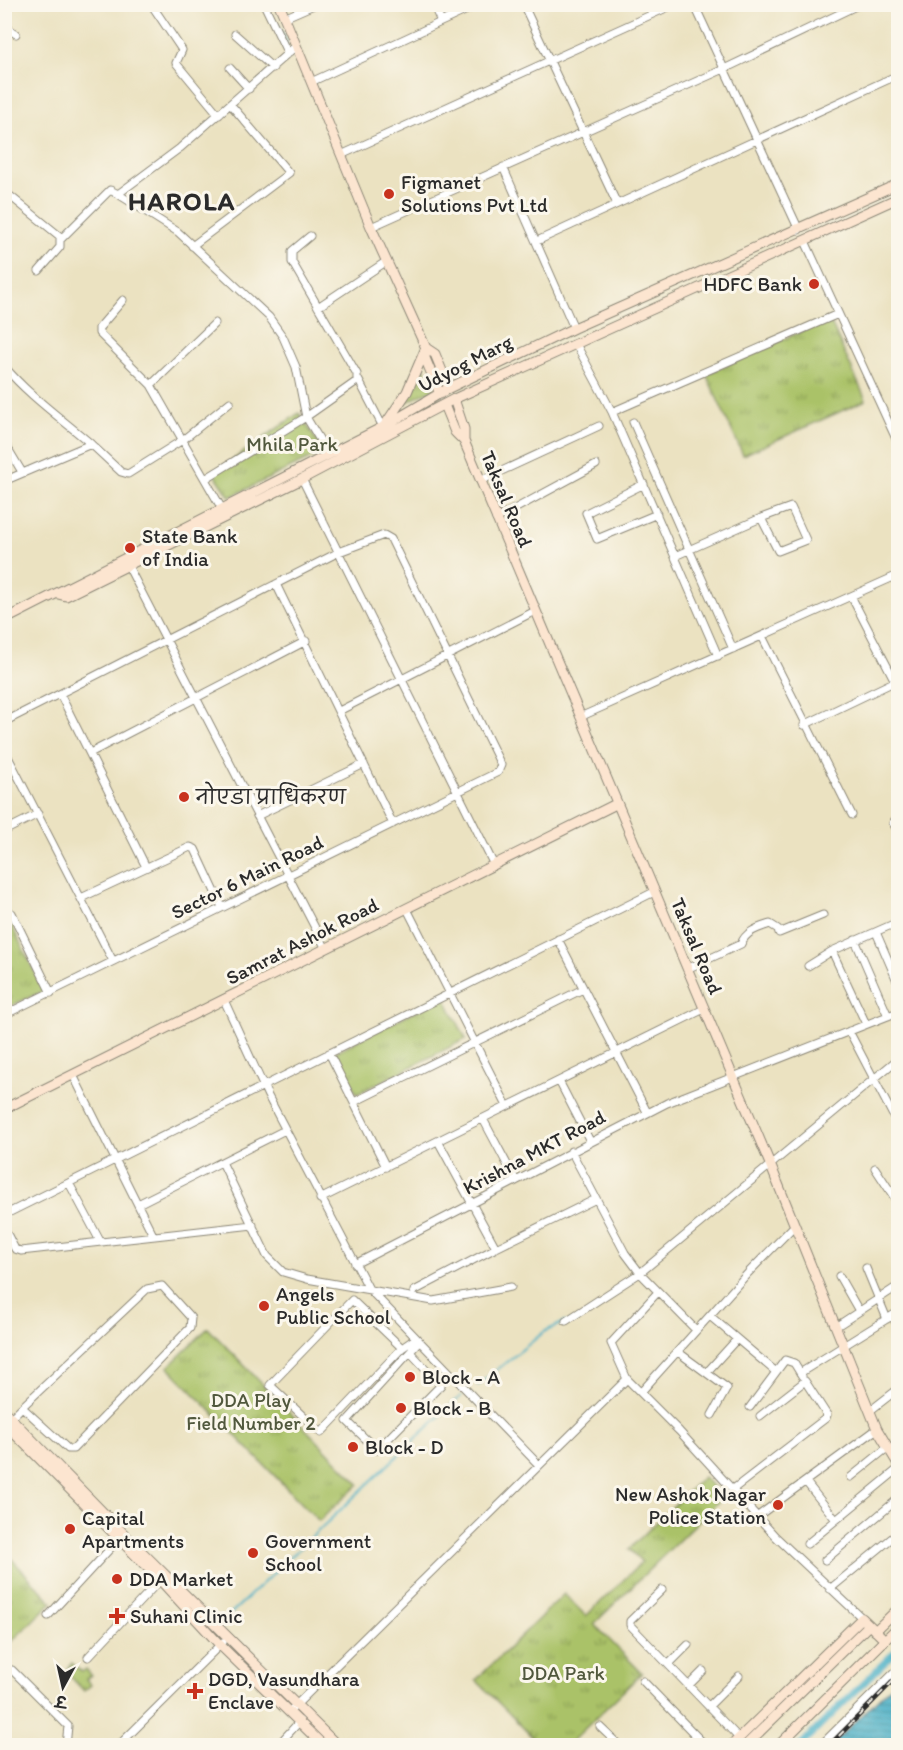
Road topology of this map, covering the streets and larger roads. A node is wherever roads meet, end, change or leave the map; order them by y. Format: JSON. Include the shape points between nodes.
{"nodes":[{"id":1,"x":151,"y":4,"type":"edge"},
{"id":2,"x":264,"y":4,"type":"edge"},
{"id":3,"x":279,"y":4,"type":"edge"},
{"id":4,"x":316,"y":4,"type":"edge"},
{"id":5,"x":433,"y":4,"type":"edge"},
{"id":6,"x":480,"y":4,"type":"edge"},
{"id":7,"x":523,"y":4,"type":"edge"},
{"id":8,"x":675,"y":4,"type":"edge"},
{"id":9,"x":694,"y":4,"type":"edge"},
{"id":10,"x":860,"y":4,"type":"edge"},
{"id":11,"x":284,"y":18,"type":"junction"},
{"id":12,"x":441,"y":22,"type":"junction"},
{"id":13,"x":4,"y":26,"type":"edge"},
{"id":14,"x":16,"y":34,"type":"dead end"},
{"id":15,"x":235,"y":34,"type":"dead end"},
{"id":16,"x":296,"y":46,"type":"junction"},
{"id":17,"x":288,"y":54,"type":"junction"},
{"id":18,"x":550,"y":61,"type":"junction"},
{"id":19,"x":230,"y":68,"type":"dead end"},
{"id":20,"x":273,"y":68,"type":"junction"},
{"id":21,"x":724,"y":69,"type":"junction"},
{"id":22,"x":898,"y":75,"type":"edge"},
{"id":23,"x":311,"y":82,"type":"junction"},
{"id":24,"x":249,"y":89,"type":"junction"},
{"id":25,"x":231,"y":105,"type":"junction"},
{"id":26,"x":219,"y":115,"type":"junction"},
{"id":27,"x":583,"y":130,"type":"junction"},
{"id":28,"x":756,"y":141,"type":"junction"},
{"id":29,"x":341,"y":155,"type":"junction"},
{"id":30,"x":503,"y":166,"type":"junction"},
{"id":31,"x":898,"y":183,"type":"edge"},
{"id":32,"x":4,"y":191,"type":"edge"},
{"id":33,"x":118,"y":194,"type":"junction"},
{"id":34,"x":898,"y":198,"type":"edge"},
{"id":35,"x":617,"y":204,"type":"junction"},
{"id":36,"x":371,"y":227,"type":"junction"},
{"id":37,"x":799,"y":230,"type":"junction"},
{"id":38,"x":310,"y":236,"type":"dead end"},
{"id":39,"x":60,"y":238,"type":"junction"},
{"id":40,"x":537,"y":241,"type":"junction"},
{"id":41,"x":805,"y":241,"type":"junction"},
{"id":42,"x":192,"y":246,"type":"junction"},
{"id":43,"x":387,"y":261,"type":"junction"},
{"id":44,"x":39,"y":271,"type":"dead end"},
{"id":45,"x":123,"y":300,"type":"dead end"},
{"id":46,"x":318,"y":307,"type":"junction"},
{"id":47,"x":838,"y":314,"type":"junction"},
{"id":48,"x":215,"y":323,"type":"dead end"},
{"id":49,"x":574,"y":328,"type":"junction"},
{"id":50,"x":576,"y":344,"type":"junction"},
{"id":51,"x":426,"y":348,"type":"junction"},
{"id":52,"x":6,"y":370,"type":"edge"},
{"id":53,"x":357,"y":377,"type":"junction"},
{"id":54,"x":151,"y":385,"type":"junction"},
{"id":55,"x":475,"y":390,"type":"junction"},
{"id":56,"x":445,"y":391,"type":"junction"},
{"id":57,"x":454,"y":399,"type":"junction"},
{"id":58,"x":230,"y":402,"type":"dead end"},
{"id":59,"x":444,"y":405,"type":"junction"},
{"id":60,"x":612,"y":411,"type":"junction"},
{"id":61,"x":306,"y":417,"type":"junction"},
{"id":62,"x":633,"y":422,"type":"dead end"},
{"id":63,"x":599,"y":426,"type":"dead end"},
{"id":64,"x":383,"y":427,"type":"junction"},
{"id":65,"x":464,"y":429,"type":"junction"},
{"id":66,"x":184,"y":439,"type":"junction"},
{"id":67,"x":464,"y":441,"type":"junction"},
{"id":68,"x":4,"y":442,"type":"edge"},
{"id":69,"x":898,"y":443,"type":"edge"},
{"id":70,"x":91,"y":444,"type":"junction"},
{"id":71,"x":329,"y":455,"type":"junction"},
{"id":72,"x":596,"y":465,"type":"dead end"},
{"id":73,"x":22,"y":472,"type":"junction"},
{"id":74,"x":205,"y":478,"type":"junction"},
{"id":75,"x":302,"y":479,"type":"junction"},
{"id":76,"x":4,"y":481,"type":"edge"},
{"id":77,"x":480,"y":481,"type":"junction"},
{"id":78,"x":644,"y":484,"type":"junction"},
{"id":79,"x":222,"y":509,"type":"junction"},
{"id":80,"x":657,"y":514,"type":"junction"},
{"id":81,"x":761,"y":518,"type":"junction"},
{"id":82,"x":496,"y":519,"type":"junction"},
{"id":83,"x":689,"y":551,"type":"junction"},
{"id":84,"x":339,"y":552,"type":"junction"},
{"id":85,"x":675,"y":556,"type":"junction"},
{"id":86,"x":126,"y":562,"type":"junction"},
{"id":87,"x":898,"y":575,"type":"edge"},
{"id":88,"x":276,"y":584,"type":"junction"},
{"id":89,"x":851,"y":596,"type":"junction"},
{"id":90,"x":535,"y":611,"type":"junction"},
{"id":91,"x":4,"y":620,"type":"edge"},
{"id":92,"x":762,"y":636,"type":"junction"},
{"id":93,"x":166,"y":640,"type":"junction"},
{"id":94,"x":306,"y":641,"type":"junction"},
{"id":95,"x":733,"y":649,"type":"junction"},
{"id":96,"x":447,"y":656,"type":"junction"},
{"id":97,"x":718,"y":656,"type":"junction"},
{"id":98,"x":402,"y":679,"type":"junction"},
{"id":99,"x":898,"y":683,"type":"edge"},
{"id":100,"x":60,"y":694,"type":"junction"},
{"id":101,"x":196,"y":698,"type":"junction"},
{"id":102,"x":339,"y":711,"type":"junction"},
{"id":103,"x":580,"y":717,"type":"junction"},
{"id":104,"x":4,"y":722,"type":"edge"},
{"id":105,"x":804,"y":725,"type":"junction"},
{"id":106,"x":4,"y":748,"type":"edge"},
{"id":107,"x":90,"y":753,"type":"junction"},
{"id":108,"x":364,"y":764,"type":"junction"},
{"id":109,"x":458,"y":792,"type":"junction"},
{"id":110,"x":616,"y":804,"type":"junction"},
{"id":111,"x":38,"y":814,"type":"junction"},
{"id":112,"x":852,"y":815,"type":"dead end"},
{"id":113,"x":898,"y":815,"type":"edge"},
{"id":114,"x":257,"y":816,"type":"junction"},
{"id":115,"x":393,"y":824,"type":"junction"},
{"id":116,"x":4,"y":831,"type":"edge"},
{"id":117,"x":898,"y":831,"type":"edge"},
{"id":118,"x":494,"y":865,"type":"junction"},
{"id":119,"x":146,"y":867,"type":"junction"},
{"id":120,"x":288,"y":875,"type":"junction"},
{"id":121,"x":654,"y":892,"type":"junction"},
{"id":122,"x":81,"y":898,"type":"junction"},
{"id":123,"x":222,"y":907,"type":"junction"},
{"id":124,"x":406,"y":909,"type":"junction"},
{"id":125,"x":4,"y":910,"type":"edge"},
{"id":126,"x":823,"y":915,"type":"dead end"},
{"id":127,"x":898,"y":925,"type":"edge"},
{"id":128,"x":876,"y":932,"type":"junction"},
{"id":129,"x":558,"y":939,"type":"junction"},
{"id":130,"x":855,"y":940,"type":"junction"},
{"id":131,"x":326,"y":949,"type":"junction"},
{"id":132,"x":832,"y":951,"type":"junction"},
{"id":133,"x":113,"y":961,"type":"junction"},
{"id":134,"x":808,"y":966,"type":"dead end"},
{"id":135,"x":687,"y":969,"type":"junction"},
{"id":136,"x":898,"y":983,"type":"edge"},
{"id":137,"x":583,"y":988,"type":"junction"},
{"id":138,"x":51,"y":993,"type":"junction"},
{"id":139,"x":449,"y":994,"type":"junction"},
{"id":140,"x":224,"y":1000,"type":"junction"},
{"id":141,"x":704,"y":1009,"type":"junction"},
{"id":142,"x":898,"y":1012,"type":"edge"},
{"id":143,"x":5,"y":1013,"type":"edge"},
{"id":144,"x":888,"y":1016,"type":"junction"},
{"id":145,"x":866,"y":1024,"type":"junction"},
{"id":146,"x":849,"y":1031,"type":"junction"},
{"id":147,"x":475,"y":1042,"type":"junction"},
{"id":148,"x":329,"y":1053,"type":"junction"},
{"id":149,"x":615,"y":1053,"type":"junction"},
{"id":150,"x":898,"y":1059,"type":"edge"},
{"id":151,"x":73,"y":1076,"type":"junction"},
{"id":152,"x":733,"y":1076,"type":"junction"},
{"id":153,"x":874,"y":1080,"type":"junction"},
{"id":154,"x":558,"y":1081,"type":"junction"},
{"id":155,"x":263,"y":1086,"type":"junction"},
{"id":156,"x":354,"y":1102,"type":"junction"},
{"id":157,"x":507,"y":1106,"type":"junction"},
{"id":158,"x":4,"y":1109,"type":"edge"},
{"id":159,"x":647,"y":1112,"type":"junction"},
{"id":160,"x":483,"y":1119,"type":"junction"},
{"id":161,"x":898,"y":1125,"type":"edge"},
{"id":162,"x":285,"y":1130,"type":"junction"},
{"id":163,"x":438,"y":1140,"type":"junction"},
{"id":164,"x":590,"y":1141,"type":"junction"},
{"id":165,"x":571,"y":1151,"type":"junction"},
{"id":166,"x":115,"y":1160,"type":"junction"},
{"id":167,"x":222,"y":1162,"type":"junction"},
{"id":168,"x":770,"y":1164,"type":"junction"},
{"id":169,"x":386,"y":1167,"type":"junction"},
{"id":170,"x":875,"y":1168,"type":"dead end"},
{"id":171,"x":516,"y":1181,"type":"junction"},
{"id":172,"x":69,"y":1183,"type":"junction"},
{"id":173,"x":321,"y":1199,"type":"junction"},
{"id":174,"x":596,"y":1199,"type":"junction"},
{"id":175,"x":472,"y":1203,"type":"junction"},
{"id":176,"x":898,"y":1203,"type":"edge"},
{"id":177,"x":138,"y":1204,"type":"junction"},
{"id":178,"x":4,"y":1215,"type":"edge"},
{"id":179,"x":253,"y":1225,"type":"junction"},
{"id":180,"x":794,"y":1226,"type":"junction"},
{"id":181,"x":4,"y":1228,"type":"edge"},
{"id":182,"x":153,"y":1235,"type":"junction"},
{"id":183,"x":100,"y":1240,"type":"junction"},
{"id":184,"x":496,"y":1248,"type":"junction"},
{"id":185,"x":355,"y":1264,"type":"junction"},
{"id":186,"x":866,"y":1268,"type":"dead end"},
{"id":187,"x":640,"y":1273,"type":"junction"},
{"id":188,"x":839,"y":1276,"type":"dead end"},
{"id":189,"x":898,"y":1286,"type":"edge"},
{"id":190,"x":511,"y":1287,"type":"dead end"},
{"id":191,"x":369,"y":1289,"type":"junction"},
{"id":192,"x":414,"y":1291,"type":"dead end"},
{"id":193,"x":658,"y":1292,"type":"junction"},
{"id":194,"x":878,"y":1299,"type":"junction"},
{"id":195,"x":859,"y":1311,"type":"junction"},
{"id":196,"x":710,"y":1316,"type":"junction"},
{"id":197,"x":893,"y":1316,"type":"edge"},
{"id":198,"x":566,"y":1321,"type":"dead end"},
{"id":199,"x":837,"y":1326,"type":"junction"},
{"id":200,"x":898,"y":1326,"type":"edge"},
{"id":201,"x":696,"y":1330,"type":"junction"},
{"id":202,"x":737,"y":1339,"type":"junction"},
{"id":203,"x":417,"y":1340,"type":"junction"},
{"id":204,"x":844,"y":1344,"type":"junction"},
{"id":205,"x":406,"y":1350,"type":"junction"},
{"id":206,"x":678,"y":1352,"type":"junction"},
{"id":207,"x":707,"y":1372,"type":"junction"},
{"id":208,"x":776,"y":1372,"type":"junction"},
{"id":209,"x":800,"y":1373,"type":"junction"},
{"id":210,"x":627,"y":1379,"type":"junction"},
{"id":211,"x":805,"y":1381,"type":"junction"},
{"id":212,"x":898,"y":1389,"type":"edge"},
{"id":213,"x":641,"y":1392,"type":"junction"},
{"id":214,"x":22,"y":1407,"type":"junction"},
{"id":215,"x":750,"y":1407,"type":"dead end"},
{"id":216,"x":871,"y":1410,"type":"junction"},
{"id":217,"x":712,"y":1415,"type":"dead end"},
{"id":218,"x":760,"y":1416,"type":"dead end"},
{"id":219,"x":6,"y":1419,"type":"edge"},
{"id":220,"x":877,"y":1429,"type":"junction"},
{"id":221,"x":887,"y":1448,"type":"junction"},
{"id":222,"x":898,"y":1464,"type":"edge"},
{"id":223,"x":539,"y":1465,"type":"junction"},
{"id":224,"x":898,"y":1469,"type":"edge"},
{"id":225,"x":851,"y":1477,"type":"dead end"},
{"id":226,"x":806,"y":1482,"type":"junction"},
{"id":227,"x":732,"y":1490,"type":"junction"},
{"id":228,"x":80,"y":1496,"type":"junction"},
{"id":229,"x":898,"y":1500,"type":"edge"},
{"id":230,"x":758,"y":1516,"type":"junction"},
{"id":231,"x":836,"y":1520,"type":"junction"},
{"id":232,"x":898,"y":1533,"type":"edge"},
{"id":233,"x":119,"y":1539,"type":"junction"},
{"id":234,"x":807,"y":1544,"type":"dead end"},
{"id":235,"x":825,"y":1560,"type":"dead end"},
{"id":236,"x":160,"y":1580,"type":"junction"},
{"id":237,"x":830,"y":1589,"type":"junction"},
{"id":238,"x":662,"y":1590,"type":"dead end"},
{"id":239,"x":898,"y":1609,"type":"edge"},
{"id":240,"x":48,"y":1616,"type":"dead end"},
{"id":241,"x":869,"y":1624,"type":"junction"},
{"id":242,"x":898,"y":1627,"type":"edge"},
{"id":243,"x":228,"y":1637,"type":"junction"},
{"id":244,"x":885,"y":1640,"type":"junction"},
{"id":245,"x":220,"y":1645,"type":"junction"},
{"id":246,"x":688,"y":1645,"type":"dead end"},
{"id":247,"x":88,"y":1657,"type":"dead end"},
{"id":248,"x":669,"y":1664,"type":"junction"},
{"id":249,"x":898,"y":1668,"type":"edge"},
{"id":250,"x":4,"y":1669,"type":"edge"},
{"id":251,"x":704,"y":1671,"type":"dead end"},
{"id":252,"x":739,"y":1676,"type":"dead end"},
{"id":253,"x":643,"y":1681,"type":"dead end"},
{"id":254,"x":688,"y":1686,"type":"junction"},
{"id":255,"x":298,"y":1704,"type":"junction"},
{"id":256,"x":709,"y":1706,"type":"junction"},
{"id":257,"x":290,"y":1711,"type":"junction"},
{"id":258,"x":300,"y":1721,"type":"junction"},
{"id":259,"x":600,"y":1727,"type":"dead end"},
{"id":260,"x":700,"y":1740,"type":"junction"},
{"id":261,"x":742,"y":1742,"type":"edge"},
{"id":262,"x":66,"y":1746,"type":"edge"},
{"id":263,"x":118,"y":1746,"type":"edge"},
{"id":264,"x":277,"y":1746,"type":"edge"},
{"id":265,"x":324,"y":1746,"type":"edge"},
{"id":266,"x":338,"y":1746,"type":"edge"},
{"id":267,"x":620,"y":1746,"type":"edge"},
{"id":268,"x":694,"y":1746,"type":"edge"},
{"id":269,"x":706,"y":1746,"type":"edge"},
{"id":270,"x":731,"y":1746,"type":"edge"},
{"id":271,"x":778,"y":1746,"type":"edge"},
{"id":272,"x":820,"y":1746,"type":"edge"}],
"edges":[{"from":1,"to":26,"type":"street","via":[[182,50],[176,63]]},
{"from":2,"to":17,"type":"street"},
{"from":3,"to":11,"type":"street"},
{"from":4,"to":11,"type":"street"},
{"from":5,"to":12,"type":"street"},
{"from":6,"to":12,"type":"street"},
{"from":7,"to":18,"type":"street"},
{"from":8,"to":18,"type":"street"},
{"from":9,"to":21,"type":"street"},
{"from":10,"to":21,"type":"street"},
{"from":11,"to":16,"type":"street"},
{"from":12,"to":23,"type":"street"},
{"from":13,"to":14,"type":"street"},
{"from":15,"to":20,"type":"street"},
{"from":16,"to":17,"type":"street"},
{"from":16,"to":23,"type":"street"},
{"from":17,"to":20,"type":"street"},
{"from":18,"to":27,"type":"street"},
{"from":18,"to":29,"type":"street"},
{"from":19,"to":24,"type":"street"},
{"from":20,"to":24,"type":"street"},
{"from":21,"to":27,"type":"street"},
{"from":21,"to":28,"type":"street"},
{"from":22,"to":28,"type":"street"},
{"from":23,"to":29,"type":"street"},
{"from":24,"to":25,"type":"street"},
{"from":25,"to":26,"type":"street"},
{"from":25,"to":42,"type":"street","via":[[289,173]]},
{"from":26,"to":33,"type":"street"},
{"from":27,"to":30,"type":"street"},
{"from":27,"to":35,"type":"street"},
{"from":28,"to":35,"type":"street"},
{"from":28,"to":37,"type":"street"},
{"from":29,"to":36,"type":"street"},
{"from":30,"to":36,"type":"street"},
{"from":30,"to":40,"type":"street"},
{"from":31,"to":37,"type":"street","name":"Udyog Marg"},
{"from":32,"to":39,"type":"street"},
{"from":33,"to":39,"type":"street","via":[[110,190]]},
{"from":33,"to":42,"type":"street","via":[[178,232]]},
{"from":34,"to":41,"type":"street","name":"Udyog Marg"},
{"from":35,"to":40,"type":"street"},
{"from":36,"to":43,"type":"street"},
{"from":37,"to":49,"type":"street","name":"Udyog Marg"},
{"from":38,"to":46,"type":"street","via":[[292,250],[291,257]]},
{"from":39,"to":44,"type":"street","via":[[60,247]]},
{"from":40,"to":49,"type":"street"},
{"from":41,"to":47,"type":"street"},
{"from":41,"to":50,"type":"street","name":"Udyog Marg"},
{"from":42,"to":61,"type":"street","via":[[276,326],[296,367]]},
{"from":43,"to":46,"type":"street"},
{"from":43,"to":51,"type":"street"},
{"from":45,"to":54,"type":"street","via":[[98,331]]},
{"from":46,"to":53,"type":"street"},
{"from":47,"to":60,"type":"street"},
{"from":47,"to":69,"type":"street"},
{"from":48,"to":54,"type":"street"},
{"from":49,"to":56,"type":"street","name":"Udyog Marg"},
{"from":50,"to":55,"type":"street","name":"Udyog Marg"},
{"from":50,"to":60,"type":"street"},
{"from":51,"to":56,"type":"street","via":[[425,358]]},
{"from":51,"to":64,"type":"street","via":[[407,393]]},
{"from":52,"to":70,"type":"street","via":[[31,397],[43,402]]},
{"from":53,"to":61,"type":"street","via":[[355,384]]},
{"from":53,"to":64,"type":"street"},
{"from":54,"to":66,"type":"street"},
{"from":55,"to":57,"type":"street","name":"Udyog Marg"},
{"from":55,"to":65,"type":"street","via":[[463,405]]},
{"from":56,"to":64,"type":"street","name":"Udyog Marg"},
{"from":57,"to":59,"type":"street","name":"Udyog Marg"},
{"from":57,"to":65,"type":"street","name":"Taksal Road"},
{"from":58,"to":66,"type":"street"},
{"from":59,"to":67,"type":"street","name":"Taksal Road","via":[[455,432]]},
{"from":59,"to":75,"type":"street","name":"Udyog Marg"},
{"from":60,"to":78,"type":"street"},
{"from":61,"to":71,"type":"street"},
{"from":61,"to":74,"type":"street"},
{"from":62,"to":83,"type":"street"},
{"from":63,"to":77,"type":"street"},
{"from":64,"to":71,"type":"street","name":"Udyog Marg"},
{"from":65,"to":67,"type":"street","name":"Taksal Road"},
{"from":66,"to":70,"type":"street","via":[[128,474]]},
{"from":66,"to":74,"type":"street"},
{"from":67,"to":77,"type":"street","name":"Taksal Road"},
{"from":68,"to":73,"type":"street"},
{"from":70,"to":73,"type":"street"},
{"from":71,"to":79,"type":"street","name":"Udyog Marg"},
{"from":72,"to":82,"type":"street"},
{"from":73,"to":76,"type":"street"},
{"from":74,"to":79,"type":"street"},
{"from":75,"to":84,"type":"street"},
{"from":75,"to":86,"type":"street","name":"Udyog Marg"},
{"from":77,"to":82,"type":"street","name":"Taksal Road"},
{"from":78,"to":80,"type":"street"},
{"from":78,"to":80,"type":"street","via":[[586,513],[587,517],[597,539]]},
{"from":79,"to":86,"type":"street","name":"Udyog Marg"},
{"from":80,"to":85,"type":"street"},
{"from":81,"to":81,"type":"street","via":[[778,551],[806,540],[791,507]]},
{"from":81,"to":83,"type":"street"},
{"from":82,"to":90,"type":"street","name":"Taksal Road"},
{"from":83,"to":85,"type":"street"},
{"from":83,"to":95,"type":"street"},
{"from":84,"to":88,"type":"street"},
{"from":84,"to":96,"type":"street","via":[[381,535],[391,539]]},
{"from":84,"to":98,"type":"street"},
{"from":85,"to":97,"type":"street"},
{"from":86,"to":91,"type":"street","name":"Udyog Marg"},
{"from":86,"to":93,"type":"street"},
{"from":87,"to":89,"type":"street"},
{"from":88,"to":93,"type":"street"},
{"from":88,"to":94,"type":"street"},
{"from":89,"to":92,"type":"street"},
{"from":89,"to":99,"type":"street"},
{"from":90,"to":96,"type":"street"},
{"from":90,"to":103,"type":"street","name":"Taksal Road"},
{"from":92,"to":95,"type":"street"},
{"from":92,"to":105,"type":"street"},
{"from":93,"to":100,"type":"street"},
{"from":93,"to":101,"type":"street"},
{"from":94,"to":101,"type":"street"},
{"from":94,"to":102,"type":"street"},
{"from":95,"to":97,"type":"street"},
{"from":96,"to":98,"type":"street"},
{"from":96,"to":109,"type":"street","name":"Sector 6 Main Road","via":[[501,765],[498,772]]},
{"from":97,"to":103,"type":"street"},
{"from":98,"to":102,"type":"street"},
{"from":98,"to":109,"type":"street"},
{"from":99,"to":105,"type":"street"},
{"from":100,"to":104,"type":"street"},
{"from":100,"to":107,"type":"street"},
{"from":101,"to":107,"type":"street"},
{"from":101,"to":114,"type":"street"},
{"from":102,"to":108,"type":"street"},
{"from":103,"to":110,"type":"street","name":"Taksal Road"},
{"from":105,"to":112,"type":"street"},
{"from":106,"to":111,"type":"street"},
{"from":107,"to":119,"type":"street"},
{"from":108,"to":114,"type":"street"},
{"from":108,"to":115,"type":"street"},
{"from":109,"to":115,"type":"street","name":"Sector 6 Main Road"},
{"from":109,"to":118,"type":"street"},
{"from":110,"to":118,"type":"street","name":"Samrat Ashok Road"},
{"from":110,"to":121,"type":"street","name":"Taksal Road"},
{"from":111,"to":116,"type":"street"},
{"from":111,"to":122,"type":"street"},
{"from":113,"to":117,"type":"street","via":[[893,823]]},
{"from":114,"to":120,"type":"street"},
{"from":115,"to":120,"type":"street","name":"Sector 6 Main Road"},
{"from":118,"to":124,"type":"street","name":"Samrat Ashok Road"},
{"from":119,"to":122,"type":"street"},
{"from":119,"to":123,"type":"street","via":[[192,848]]},
{"from":120,"to":123,"type":"street","name":"Sector 6 Main Road"},
{"from":120,"to":131,"type":"street"},
{"from":121,"to":129,"type":"street"},
{"from":121,"to":135,"type":"street","name":"Taksal Road"},
{"from":122,"to":133,"type":"street"},
{"from":123,"to":133,"type":"street","name":"Sector 6 Main Road"},
{"from":124,"to":131,"type":"street","name":"Samrat Ashok Road"},
{"from":124,"to":139,"type":"street"},
{"from":125,"to":138,"type":"street","via":[[12,914]]},
{"from":126,"to":135,"type":"street","via":[[779,933],[770,924],[754,929],[741,944]]},
{"from":127,"to":128,"type":"street"},
{"from":128,"to":130,"type":"street"},
{"from":128,"to":136,"type":"street"},
{"from":129,"to":137,"type":"street"},
{"from":129,"to":139,"type":"street"},
{"from":130,"to":132,"type":"street"},
{"from":130,"to":144,"type":"street"},
{"from":131,"to":140,"type":"street","name":"Samrat Ashok Road"},
{"from":132,"to":134,"type":"street"},
{"from":132,"to":145,"type":"street"},
{"from":133,"to":138,"type":"street","name":"Sector 6 Main Road"},
{"from":135,"to":141,"type":"street","name":"Taksal Road"},
{"from":137,"to":147,"type":"street"},
{"from":137,"to":149,"type":"street"},
{"from":138,"to":143,"type":"street","name":"Sector 6 Main Road"},
{"from":139,"to":147,"type":"street"},
{"from":139,"to":148,"type":"street"},
{"from":140,"to":151,"type":"street","name":"Samrat Ashok Road"},
{"from":140,"to":155,"type":"street"},
{"from":141,"to":149,"type":"street"},
{"from":141,"to":152,"type":"street","name":"Taksal Road"},
{"from":142,"to":144,"type":"street","name":"Krishna MKT Road"},
{"from":144,"to":145,"type":"street","name":"Krishna MKT Road"},
{"from":145,"to":146,"type":"street","name":"Krishna MKT Road"},
{"from":146,"to":152,"type":"street","name":"Krishna MKT Road"},
{"from":146,"to":153,"type":"street"},
{"from":147,"to":156,"type":"street"},
{"from":147,"to":157,"type":"street"},
{"from":148,"to":155,"type":"street"},
{"from":148,"to":156,"type":"street"},
{"from":149,"to":154,"type":"street"},
{"from":149,"to":159,"type":"street"},
{"from":150,"to":153,"type":"street"},
{"from":151,"to":158,"type":"street","name":"Samrat Ashok Road"},
{"from":151,"to":166,"type":"street"},
{"from":152,"to":159,"type":"street","name":"Krishna MKT Road"},
{"from":152,"to":168,"type":"street","name":"Taksal Road"},
{"from":153,"to":161,"type":"street"},
{"from":153,"to":168,"type":"street"},
{"from":154,"to":157,"type":"street"},
{"from":154,"to":164,"type":"street"},
{"from":155,"to":162,"type":"street"},
{"from":155,"to":166,"type":"street"},
{"from":156,"to":169,"type":"street"},
{"from":157,"to":160,"type":"street"},
{"from":159,"to":164,"type":"street","name":"Krishna MKT Road"},
{"from":160,"to":163,"type":"street"},
{"from":160,"to":171,"type":"street"},
{"from":162,"to":167,"type":"street"},
{"from":162,"to":173,"type":"street"},
{"from":163,"to":169,"type":"street"},
{"from":163,"to":175,"type":"street"},
{"from":164,"to":165,"type":"street","name":"Krishna MKT Road"},
{"from":165,"to":171,"type":"street","name":"Krishna MKT Road"},
{"from":165,"to":174,"type":"street"},
{"from":166,"to":172,"type":"street"},
{"from":166,"to":177,"type":"street"},
{"from":167,"to":177,"type":"street"},
{"from":167,"to":179,"type":"street"},
{"from":168,"to":180,"type":"street","name":"Taksal Road"},
{"from":168,"to":187,"type":"street"},
{"from":169,"to":173,"type":"street"},
{"from":170,"to":176,"type":"street"},
{"from":171,"to":175,"type":"street","name":"Krishna MKT Road"},
{"from":172,"to":178,"type":"street"},
{"from":172,"to":183,"type":"street"},
{"from":173,"to":185,"type":"street"},
{"from":174,"to":184,"type":"street"},
{"from":174,"to":187,"type":"street"},
{"from":175,"to":184,"type":"street"},
{"from":175,"to":185,"type":"street","name":"Krishna MKT Road"},
{"from":177,"to":182,"type":"street"},
{"from":179,"to":182,"type":"street"},
{"from":179,"to":191,"type":"street","via":[[267,1256],[283,1272]]},
{"from":180,"to":196,"type":"street"},
{"from":180,"to":199,"type":"street","name":"Taksal Road"},
{"from":181,"to":183,"type":"street","via":[[15,1249],[21,1251]]},
{"from":182,"to":183,"type":"street"},
{"from":184,"to":192,"type":"street"},
{"from":185,"to":191,"type":"street"},
{"from":186,"to":194,"type":"street"},
{"from":187,"to":193,"type":"street"},
{"from":187,"to":198,"type":"street"},
{"from":188,"to":195,"type":"street"},
{"from":189,"to":194,"type":"street"},
{"from":190,"to":191,"type":"street","via":[[433,1301]]},
{"from":191,"to":203,"type":"street"},
{"from":193,"to":201,"type":"street"},
{"from":193,"to":210,"type":"street","via":[[611,1343]]},
{"from":194,"to":195,"type":"street"},
{"from":194,"to":197,"type":"street"},
{"from":195,"to":199,"type":"street"},
{"from":196,"to":201,"type":"street"},
{"from":196,"to":202,"type":"street"},
{"from":197,"to":200,"type":"street"},
{"from":197,"to":204,"type":"street"},
{"from":199,"to":204,"type":"street","name":"Taksal Road"},
{"from":201,"to":206,"type":"street"},
{"from":202,"to":207,"type":"street"},
{"from":202,"to":208,"type":"street"},
{"from":203,"to":205,"type":"street"},
{"from":203,"to":223,"type":"street"},
{"from":204,"to":209,"type":"street"},
{"from":204,"to":216,"type":"street","name":"Taksal Road"},
{"from":205,"to":205,"type":"street","via":[[441,1385],[377,1450],[347,1421]]},
{"from":205,"to":205,"type":"street","via":[[321,1433],[270,1385],[352,1300]]},
{"from":206,"to":207,"type":"street"},
{"from":206,"to":213,"type":"street"},
{"from":207,"to":217,"type":"street","via":[[728,1389]]},
{"from":208,"to":209,"type":"street","via":[[788,1360]]},
{"from":208,"to":215,"type":"street"},
{"from":209,"to":211,"type":"street"},
{"from":210,"to":213,"type":"street"},
{"from":210,"to":223,"type":"street"},
{"from":211,"to":218,"type":"street"},
{"from":211,"to":227,"type":"street","via":[[827,1413],[826,1419]]},
{"from":212,"to":216,"type":"street"},
{"from":213,"to":227,"type":"street"},
{"from":214,"to":214,"type":"street","via":[[147,1289],[162,1286],[191,1318],[190,1328],[73,1449],[68,1449]]},
{"from":214,"to":219,"type":"street"},
{"from":216,"to":220,"type":"street","name":"Taksal Road"},
{"from":219,"to":228,"type":"street"},
{"from":220,"to":221,"type":"street","name":"Taksal Road"},
{"from":220,"to":226,"type":"street"},
{"from":221,"to":222,"type":"street","name":"Taksal Road"},
{"from":221,"to":225,"type":"street"},
{"from":223,"to":255,"type":"street"},
{"from":224,"to":231,"type":"street"},
{"from":226,"to":230,"type":"street"},
{"from":226,"to":231,"type":"street"},
{"from":227,"to":230,"type":"street"},
{"from":228,"to":233,"type":"street"},
{"from":228,"to":243,"type":"street"},
{"from":229,"to":235,"type":"street"},
{"from":230,"to":237,"type":"street"},
{"from":231,"to":234,"type":"street"},
{"from":232,"to":237,"type":"street"},
{"from":233,"to":236,"type":"street"},
{"from":233,"to":240,"type":"street"},
{"from":236,"to":245,"type":"street"},
{"from":236,"to":247,"type":"street"},
{"from":237,"to":241,"type":"street"},
{"from":238,"to":248,"type":"street","via":[[630,1623]]},
{"from":239,"to":241,"type":"street"},
{"from":241,"to":244,"type":"street"},
{"from":241,"to":261,"type":"street"},
{"from":242,"to":244,"type":"street"},
{"from":243,"to":245,"type":"street"},
{"from":243,"to":255,"type":"street"},
{"from":244,"to":271,"type":"street"},
{"from":245,"to":257,"type":"street"},
{"from":245,"to":263,"type":"street"},
{"from":246,"to":248,"type":"street"},
{"from":248,"to":254,"type":"street"},
{"from":249,"to":272,"type":"street"},
{"from":250,"to":262,"type":"street","via":[[12,1670],[68,1726]]},
{"from":251,"to":254,"type":"street"},
{"from":252,"to":256,"type":"street"},
{"from":253,"to":260,"type":"street"},
{"from":254,"to":256,"type":"street"},
{"from":255,"to":257,"type":"street"},
{"from":255,"to":266,"type":"street"},
{"from":256,"to":261,"type":"street"},
{"from":257,"to":258,"type":"street"},
{"from":258,"to":264,"type":"street"},
{"from":258,"to":265,"type":"street"},
{"from":259,"to":267,"type":"street"},
{"from":260,"to":268,"type":"street"},
{"from":260,"to":269,"type":"street"},
{"from":261,"to":270,"type":"street"}]}
